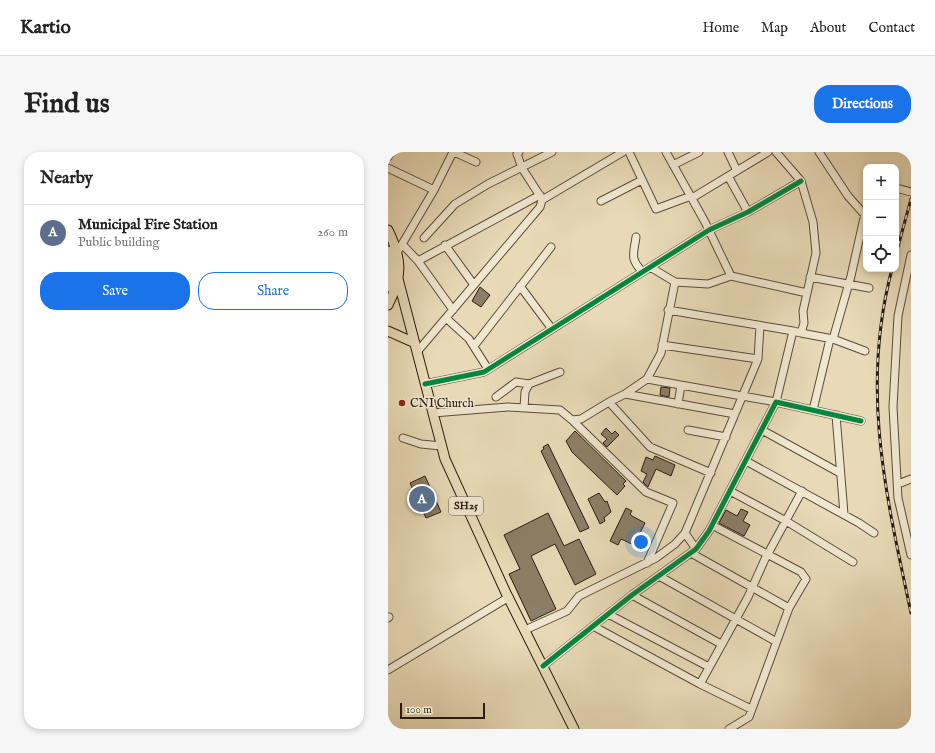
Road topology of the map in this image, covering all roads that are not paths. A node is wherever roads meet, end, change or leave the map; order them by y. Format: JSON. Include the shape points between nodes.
{"nodes":[{"id":1,"x":391,"y":152,"type":"edge"},
{"id":2,"x":453,"y":152,"type":"edge"},
{"id":3,"x":519,"y":152,"type":"edge"},
{"id":4,"x":552,"y":152,"type":"edge"},
{"id":5,"x":623,"y":152,"type":"edge"},
{"id":6,"x":629,"y":152,"type":"edge"},
{"id":7,"x":666,"y":152,"type":"edge"},
{"id":8,"x":699,"y":152,"type":"edge"},
{"id":9,"x":728,"y":152,"type":"edge"},
{"id":10,"x":768,"y":152,"type":"edge"},
{"id":11,"x":776,"y":152,"type":"edge"},
{"id":12,"x":819,"y":152,"type":"edge"},
{"id":13,"x":388,"y":157,"type":"edge"},
{"id":14,"x":476,"y":162,"type":"dead end"},
{"id":15,"x":673,"y":165,"type":"junction"},
{"id":16,"x":388,"y":168,"type":"edge"},
{"id":17,"x":522,"y":168,"type":"junction"},
{"id":18,"x":737,"y":171,"type":"junction"},
{"id":19,"x":728,"y":176,"type":"junction"},
{"id":20,"x":642,"y":180,"type":"junction"},
{"id":21,"x":801,"y":181,"type":"junction"},
{"id":22,"x":899,"y":189,"type":"edge"},
{"id":23,"x":434,"y":190,"type":"junction"},
{"id":24,"x":911,"y":192,"type":"edge"},
{"id":25,"x":541,"y":197,"type":"junction"},
{"id":26,"x":691,"y":197,"type":"junction"},
{"id":27,"x":601,"y":201,"type":"dead end"},
{"id":28,"x":863,"y":209,"type":"edge"},
{"id":29,"x":748,"y":212,"type":"junction"},
{"id":30,"x":863,"y":223,"type":"edge"},
{"id":31,"x":388,"y":230,"type":"edge"},
{"id":32,"x":709,"y":230,"type":"junction"},
{"id":33,"x":636,"y":237,"type":"dead end"},
{"id":34,"x":424,"y":238,"type":"dead end"},
{"id":35,"x":445,"y":245,"type":"junction"},
{"id":36,"x":400,"y":247,"type":"junction"},
{"id":37,"x":551,"y":247,"type":"dead end"},
{"id":38,"x":388,"y":251,"type":"edge"},
{"id":39,"x":911,"y":255,"type":"edge"},
{"id":40,"x":418,"y":261,"type":"junction"},
{"id":41,"x":650,"y":267,"type":"junction"},
{"id":42,"x":392,"y":271,"type":"junction"},
{"id":43,"x":643,"y":272,"type":"junction"},
{"id":44,"x":730,"y":276,"type":"junction"},
{"id":45,"x":810,"y":277,"type":"junction"},
{"id":46,"x":398,"y":279,"type":"junction"},
{"id":47,"x":675,"y":282,"type":"junction"},
{"id":48,"x":849,"y":284,"type":"junction"},
{"id":49,"x":474,"y":285,"type":"junction"},
{"id":50,"x":520,"y":286,"type":"junction"},
{"id":51,"x":388,"y":288,"type":"edge"},
{"id":52,"x":869,"y":288,"type":"dead end"},
{"id":53,"x":807,"y":293,"type":"junction"},
{"id":54,"x":388,"y":305,"type":"edge"},
{"id":55,"x":453,"y":310,"type":"junction"},
{"id":56,"x":668,"y":310,"type":"junction"},
{"id":57,"x":446,"y":318,"type":"junction"},
{"id":58,"x":760,"y":326,"type":"junction"},
{"id":59,"x":552,"y":329,"type":"junction"},
{"id":60,"x":388,"y":331,"type":"edge"},
{"id":61,"x":793,"y":331,"type":"junction"},
{"id":62,"x":801,"y":333,"type":"junction"},
{"id":63,"x":831,"y":339,"type":"junction"},
{"id":64,"x":662,"y":345,"type":"junction"},
{"id":65,"x":474,"y":346,"type":"junction"},
{"id":66,"x":416,"y":347,"type":"junction"},
{"id":67,"x":864,"y":351,"type":"dead end"},
{"id":68,"x":758,"y":359,"type":"junction"},
{"id":69,"x":488,"y":370,"type":"junction"},
{"id":70,"x":560,"y":372,"type":"dead end"},
{"id":71,"x":647,"y":379,"type":"junction"},
{"id":72,"x":426,"y":384,"type":"junction"},
{"id":73,"x":529,"y":384,"type":"junction"},
{"id":74,"x":681,"y":385,"type":"junction"},
{"id":75,"x":625,"y":394,"type":"junction"},
{"id":76,"x":743,"y":396,"type":"junction"},
{"id":77,"x":496,"y":397,"type":"dead end"},
{"id":78,"x":609,"y":402,"type":"junction"},
{"id":79,"x":776,"y":402,"type":"junction"},
{"id":80,"x":678,"y":404,"type":"junction"},
{"id":81,"x":524,"y":408,"type":"junction"},
{"id":82,"x":813,"y":410,"type":"junction"},
{"id":83,"x":433,"y":413,"type":"junction"},
{"id":84,"x":735,"y":414,"type":"junction"},
{"id":85,"x":836,"y":415,"type":"junction"},
{"id":86,"x":572,"y":420,"type":"junction"},
{"id":87,"x":861,"y":421,"type":"dead end"},
{"id":88,"x":688,"y":430,"type":"dead end"},
{"id":89,"x":762,"y":430,"type":"junction"},
{"id":90,"x":726,"y":437,"type":"junction"},
{"id":91,"x":404,"y":438,"type":"dead end"},
{"id":92,"x":442,"y":446,"type":"junction"},
{"id":93,"x":746,"y":461,"type":"junction"},
{"id":94,"x":711,"y":473,"type":"junction"},
{"id":95,"x":840,"y":473,"type":"junction"},
{"id":96,"x":911,"y":480,"type":"edge"},
{"id":97,"x":898,"y":484,"type":"junction"},
{"id":98,"x":730,"y":491,"type":"junction"},
{"id":99,"x":802,"y":491,"type":"junction"},
{"id":100,"x":844,"y":514,"type":"junction"},
{"id":101,"x":786,"y":521,"type":"junction"},
{"id":102,"x":712,"y":525,"type":"junction"},
{"id":103,"x":908,"y":525,"type":"edge"},
{"id":104,"x":685,"y":533,"type":"junction"},
{"id":105,"x":874,"y":533,"type":"dead end"},
{"id":106,"x":693,"y":551,"type":"junction"},
{"id":107,"x":768,"y":555,"type":"junction"},
{"id":108,"x":911,"y":555,"type":"edge"},
{"id":109,"x":853,"y":562,"type":"dead end"},
{"id":110,"x":646,"y":563,"type":"junction"},
{"id":111,"x":659,"y":576,"type":"junction"},
{"id":112,"x":752,"y":588,"type":"junction"},
{"id":113,"x":632,"y":595,"type":"junction"},
{"id":114,"x":508,"y":597,"type":"junction"},
{"id":115,"x":789,"y":608,"type":"junction"},
{"id":116,"x":608,"y":614,"type":"junction"},
{"id":117,"x":735,"y":620,"type":"junction"},
{"id":118,"x":593,"y":626,"type":"junction"},
{"id":119,"x":525,"y":630,"type":"junction"},
{"id":120,"x":776,"y":641,"type":"junction"},
{"id":121,"x":721,"y":644,"type":"junction"},
{"id":122,"x":543,"y":666,"type":"junction"},
{"id":123,"x":709,"y":667,"type":"junction"},
{"id":124,"x":388,"y":670,"type":"edge"},
{"id":125,"x":700,"y":684,"type":"junction"},
{"id":126,"x":751,"y":709,"type":"junction"},
{"id":127,"x":574,"y":729,"type":"edge"},
{"id":128,"x":729,"y":729,"type":"edge"}],
"edges":[{"from":1,"to":13,"type":"street"},
{"from":2,"to":14,"type":"street"},
{"from":2,"to":23,"type":"street"},
{"from":3,"to":17,"type":"street","via":[[517,154]]},
{"from":4,"to":17,"type":"street"},
{"from":5,"to":25,"type":"street"},
{"from":6,"to":20,"type":"street"},
{"from":7,"to":15,"type":"street"},
{"from":8,"to":15,"type":"street"},
{"from":9,"to":18,"type":"street"},
{"from":10,"to":18,"type":"street"},
{"from":11,"to":21,"type":"street"},
{"from":12,"to":28,"type":"street","via":[[848,196]]},
{"from":15,"to":26,"type":"street"},
{"from":16,"to":23,"type":"street"},
{"from":17,"to":25,"type":"street"},
{"from":17,"to":34,"type":"street","via":[[455,204]]},
{"from":18,"to":19,"type":"street"},
{"from":19,"to":26,"type":"street"},
{"from":19,"to":29,"type":"street"},
{"from":20,"to":26,"type":"street","via":[[656,208]]},
{"from":20,"to":27,"type":"street"},
{"from":21,"to":29,"type":"street"},
{"from":21,"to":45,"type":"street","via":[[813,222],[816,253]]},
{"from":22,"to":24,"type":"street"},
{"from":23,"to":36,"type":"street"},
{"from":25,"to":35,"type":"street"},
{"from":25,"to":49,"type":"street","via":[[540,207]]},
{"from":26,"to":32,"type":"street"},
{"from":29,"to":32,"type":"street"},
{"from":30,"to":48,"type":"street"},
{"from":31,"to":36,"type":"main road","number":"SH25"},
{"from":32,"to":41,"type":"street"},
{"from":32,"to":44,"type":"street"},
{"from":33,"to":43,"type":"street","via":[[633,260]]},
{"from":35,"to":40,"type":"street"},
{"from":35,"to":49,"type":"street"},
{"from":36,"to":40,"type":"street"},
{"from":36,"to":46,"type":"main road","number":"SH25"},
{"from":37,"to":50,"type":"street"},
{"from":38,"to":42,"type":"main road","number":"SH25"},
{"from":39,"to":97,"type":"street","via":[[898,316],[893,407]]},
{"from":40,"to":55,"type":"street"},
{"from":41,"to":43,"type":"street"},
{"from":41,"to":47,"type":"street"},
{"from":42,"to":46,"type":"main road","number":"SH25"},
{"from":42,"to":51,"type":"main road"},
{"from":43,"to":59,"type":"street"},
{"from":44,"to":47,"type":"street","via":[[708,284]]},
{"from":44,"to":53,"type":"street"},
{"from":45,"to":48,"type":"street"},
{"from":45,"to":53,"type":"street"},
{"from":46,"to":54,"type":"main road","number":"SH25"},
{"from":46,"to":66,"type":"main road","number":"SH25"},
{"from":47,"to":56,"type":"street"},
{"from":48,"to":52,"type":"street"},
{"from":48,"to":63,"type":"street"},
{"from":49,"to":55,"type":"street"},
{"from":50,"to":59,"type":"street"},
{"from":50,"to":65,"type":"street"},
{"from":53,"to":62,"type":"street"},
{"from":55,"to":57,"type":"street"},
{"from":56,"to":58,"type":"street"},
{"from":56,"to":64,"type":"street"},
{"from":57,"to":65,"type":"street"},
{"from":57,"to":66,"type":"street"},
{"from":58,"to":61,"type":"street"},
{"from":58,"to":68,"type":"street"},
{"from":59,"to":69,"type":"street"},
{"from":60,"to":66,"type":"main road"},
{"from":61,"to":62,"type":"street"},
{"from":61,"to":79,"type":"street"},
{"from":62,"to":63,"type":"street"},
{"from":63,"to":67,"type":"street"},
{"from":63,"to":82,"type":"street"},
{"from":64,"to":68,"type":"street"},
{"from":64,"to":71,"type":"street","via":[[661,353]]},
{"from":65,"to":69,"type":"street"},
{"from":66,"to":72,"type":"main road","number":"SH25"},
{"from":68,"to":76,"type":"street"},
{"from":69,"to":72,"type":"street"},
{"from":70,"to":73,"type":"street"},
{"from":71,"to":74,"type":"street"},
{"from":71,"to":75,"type":"street"},
{"from":72,"to":83,"type":"main road","number":"SH25"},
{"from":73,"to":77,"type":"street","via":[[516,382]]},
{"from":73,"to":81,"type":"street","via":[[525,392]]},
{"from":74,"to":76,"type":"street"},
{"from":74,"to":80,"type":"street"},
{"from":75,"to":78,"type":"street"},
{"from":75,"to":80,"type":"street"},
{"from":76,"to":79,"type":"street"},
{"from":76,"to":84,"type":"street"},
{"from":78,"to":86,"type":"street","via":[[581,420]]},
{"from":78,"to":94,"type":"street","via":[[650,446]]},
{"from":79,"to":82,"type":"street"},
{"from":79,"to":89,"type":"street"},
{"from":80,"to":84,"type":"street"},
{"from":81,"to":83,"type":"street"},
{"from":81,"to":86,"type":"street","via":[[560,410]]},
{"from":82,"to":85,"type":"street"},
{"from":83,"to":92,"type":"main road","number":"SH25"},
{"from":84,"to":90,"type":"street"},
{"from":85,"to":87,"type":"street"},
{"from":85,"to":95,"type":"street"},
{"from":86,"to":110,"type":"street","via":[[646,492],[673,503]]},
{"from":88,"to":90,"type":"street"},
{"from":89,"to":93,"type":"street"},
{"from":89,"to":95,"type":"street"},
{"from":90,"to":94,"type":"street"},
{"from":91,"to":92,"type":"street","via":[[421,444]]},
{"from":92,"to":114,"type":"main road","number":"SH25","via":[[445,459]]},
{"from":93,"to":98,"type":"street"},
{"from":93,"to":99,"type":"street"},
{"from":94,"to":104,"type":"street"},
{"from":95,"to":100,"type":"street"},
{"from":96,"to":97,"type":"street"},
{"from":97,"to":103,"type":"street","via":[[898,498]]},
{"from":98,"to":101,"type":"street"},
{"from":98,"to":102,"type":"street"},
{"from":99,"to":100,"type":"street"},
{"from":99,"to":101,"type":"street"},
{"from":100,"to":105,"type":"street"},
{"from":101,"to":107,"type":"street"},
{"from":101,"to":109,"type":"street"},
{"from":102,"to":106,"type":"street"},
{"from":102,"to":107,"type":"street"},
{"from":103,"to":108,"type":"street"},
{"from":104,"to":106,"type":"street"},
{"from":104,"to":110,"type":"street","via":[[675,544]]},
{"from":106,"to":111,"type":"street"},
{"from":106,"to":112,"type":"street"},
{"from":107,"to":112,"type":"street"},
{"from":107,"to":115,"type":"street","via":[[801,572],[806,579]]},
{"from":110,"to":119,"type":"street","via":[[579,596],[567,611]]},
{"from":111,"to":113,"type":"street"},
{"from":111,"to":117,"type":"street"},
{"from":112,"to":115,"type":"street"},
{"from":112,"to":117,"type":"street"},
{"from":113,"to":116,"type":"street"},
{"from":113,"to":121,"type":"street"},
{"from":114,"to":119,"type":"main road","number":"SH25"},
{"from":114,"to":124,"type":"street"},
{"from":115,"to":120,"type":"street"},
{"from":116,"to":118,"type":"street"},
{"from":116,"to":123,"type":"street"},
{"from":117,"to":120,"type":"street"},
{"from":117,"to":121,"type":"street"},
{"from":118,"to":122,"type":"street"},
{"from":118,"to":125,"type":"street"},
{"from":119,"to":122,"type":"main road","number":"SH25"},
{"from":120,"to":126,"type":"street"},
{"from":121,"to":123,"type":"street"},
{"from":122,"to":127,"type":"main road","number":"SH25"},
{"from":123,"to":125,"type":"street"},
{"from":125,"to":126,"type":"street"},
{"from":126,"to":128,"type":"street","via":[[749,717]]}]}
